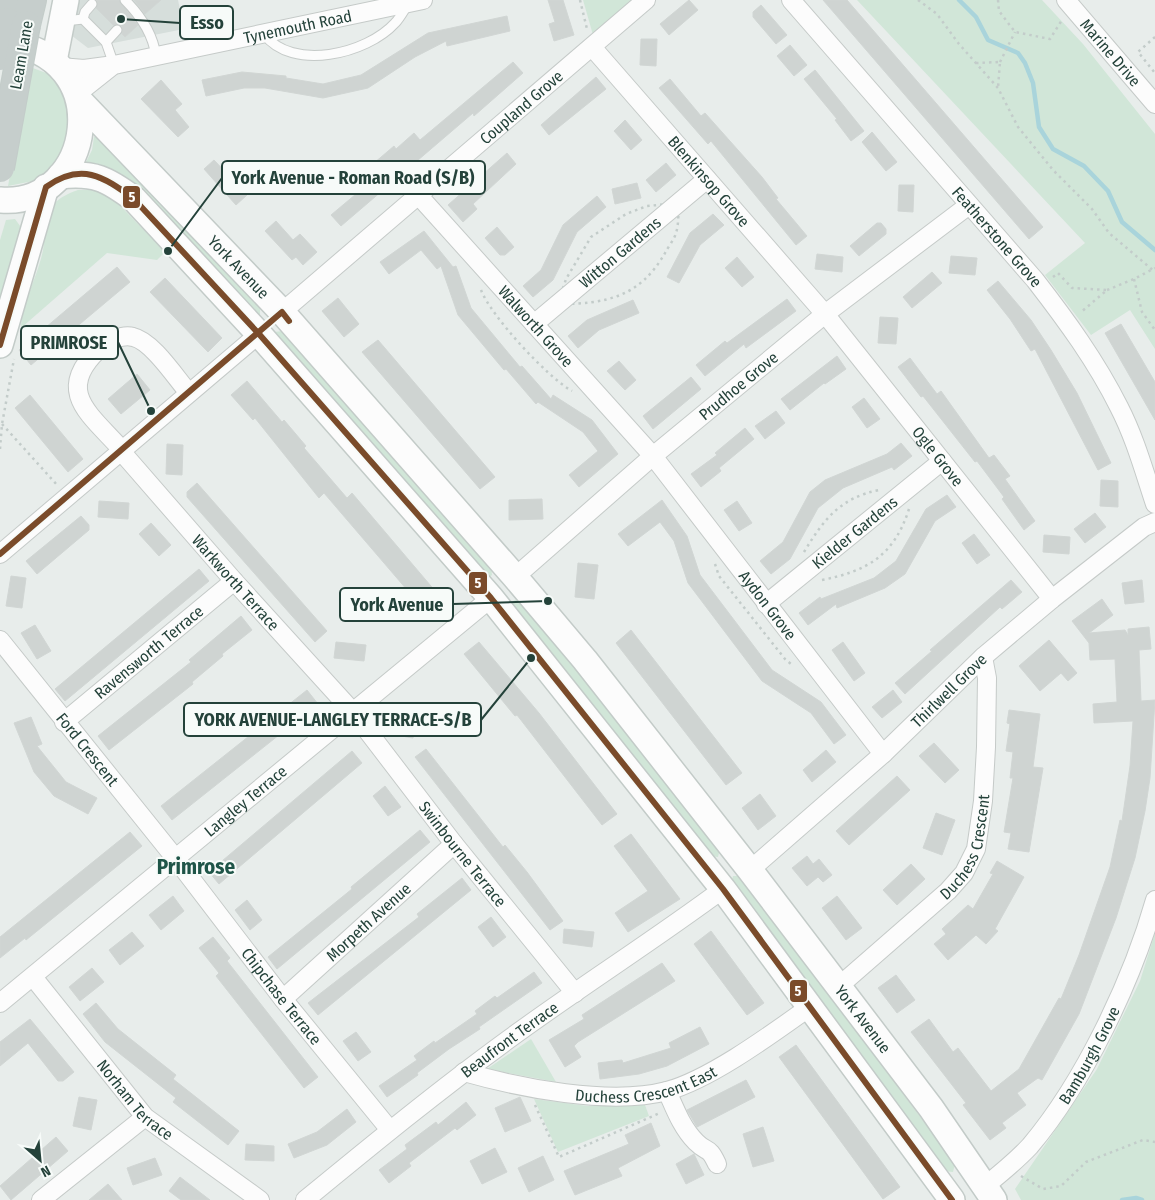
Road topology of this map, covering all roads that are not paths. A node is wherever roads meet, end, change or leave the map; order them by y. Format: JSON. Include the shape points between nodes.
{"nodes":[{"id":1,"x":125,"y":0,"type":"edge"},
{"id":2,"x":646,"y":0,"type":"edge"},
{"id":3,"x":791,"y":0,"type":"edge"},
{"id":4,"x":1067,"y":1,"type":"edge"},
{"id":5,"x":416,"y":2,"type":"edge"},
{"id":6,"x":92,"y":4,"type":"dead end"},
{"id":7,"x":70,"y":14,"type":"edge"},
{"id":8,"x":15,"y":18,"type":"edge"},
{"id":9,"x":117,"y":30,"type":"dead end"},
{"id":10,"x":264,"y":34,"type":"junction"},
{"id":11,"x":106,"y":42,"type":"junction"},
{"id":12,"x":592,"y":47,"type":"junction"},
{"id":13,"x":0,"y":56,"type":"edge"},
{"id":14,"x":156,"y":56,"type":"junction"},
{"id":15,"x":57,"y":64,"type":"junction"},
{"id":16,"x":114,"y":65,"type":"junction"},
{"id":17,"x":78,"y":97,"type":"junction"},
{"id":18,"x":1155,"y":104,"type":"edge"},
{"id":19,"x":0,"y":168,"type":"edge"},
{"id":20,"x":708,"y":179,"type":"junction"},
{"id":21,"x":53,"y":181,"type":"junction"},
{"id":22,"x":419,"y":196,"type":"junction"},
{"id":23,"x":0,"y":200,"type":"edge"},
{"id":24,"x":969,"y":205,"type":"junction"},
{"id":25,"x":282,"y":312,"type":"junction"},
{"id":26,"x":825,"y":314,"type":"junction"},
{"id":27,"x":534,"y":324,"type":"junction"},
{"id":28,"x":258,"y":334,"type":"junction"},
{"id":29,"x":0,"y":345,"type":"edge"},
{"id":30,"x":189,"y":393,"type":"junction"},
{"id":31,"x":121,"y":450,"type":"junction"},
{"id":32,"x":653,"y":456,"type":"junction"},
{"id":33,"x":942,"y":461,"type":"junction"},
{"id":34,"x":1155,"y":504,"type":"edge"},
{"id":35,"x":1155,"y":522,"type":"edge"},
{"id":36,"x":0,"y":554,"type":"edge"},
{"id":37,"x":515,"y":577,"type":"junction"},
{"id":38,"x":234,"y":581,"type":"junction"},
{"id":39,"x":491,"y":598,"type":"junction"},
{"id":40,"x":1052,"y":599,"type":"junction"},
{"id":41,"x":766,"y":604,"type":"junction"},
{"id":42,"x":0,"y":640,"type":"edge"},
{"id":43,"x":982,"y":657,"type":"junction"},
{"id":44,"x":353,"y":712,"type":"junction"},
{"id":45,"x":64,"y":722,"type":"junction"},
{"id":46,"x":883,"y":754,"type":"junction"},
{"id":47,"x":454,"y":844,"type":"junction"},
{"id":48,"x":176,"y":858,"type":"junction"},
{"id":49,"x":744,"y":862,"type":"junction"},
{"id":50,"x":717,"y":882,"type":"junction"},
{"id":51,"x":1155,"y":900,"type":"edge"},
{"id":52,"x":32,"y":976,"type":"junction"},
{"id":53,"x":838,"y":987,"type":"junction"},
{"id":54,"x":575,"y":993,"type":"junction"},
{"id":55,"x":283,"y":999,"type":"junction"},
{"id":56,"x":0,"y":1003,"type":"edge"},
{"id":57,"x":811,"y":1006,"type":"junction"},
{"id":58,"x":464,"y":1072,"type":"junction"},
{"id":59,"x":670,"y":1098,"type":"junction"},
{"id":60,"x":145,"y":1117,"type":"junction"},
{"id":61,"x":390,"y":1130,"type":"junction"},
{"id":62,"x":717,"y":1164,"type":"dead end"},
{"id":63,"x":989,"y":1193,"type":"edge"},
{"id":64,"x":950,"y":1198,"type":"edge"},
{"id":65,"x":41,"y":1200,"type":"edge"},
{"id":66,"x":260,"y":1200,"type":"edge"},
{"id":67,"x":305,"y":1200,"type":"edge"}],
"edges":[{"from":1,"to":14,"type":"lane","via":[[154,39]]},
{"from":2,"to":12,"type":"street","name":"Coupland Grove"},
{"from":3,"to":24,"type":"street","name":"Featherstone Grove"},
{"from":4,"to":18,"type":"street","name":"Marine Drive"},
{"from":5,"to":10,"type":"street","name":"Tynemouth Road"},
{"from":5,"to":10,"type":"lane","via":[[380,36],[358,48],[334,55],[307,55],[276,47]]},
{"from":6,"to":7,"type":"lane","via":[[85,12]]},
{"from":7,"to":11,"type":"lane"},
{"from":7,"to":15,"type":"main road"},
{"from":8,"to":13,"type":"highway","name":"Leam Lane","bridge":true},
{"from":8,"to":15,"type":"main road","via":[[22,44]]},
{"from":8,"to":19,"type":"highway","name":"Leam Lane","bridge":true},
{"from":9,"to":11,"type":"lane"},
{"from":10,"to":14,"type":"street","name":"Tynemouth Road"},
{"from":11,"to":16,"type":"lane"},
{"from":12,"to":20,"type":"street","name":"Blenkinsop Grove"},
{"from":12,"to":22,"type":"street","name":"Coupland Grove"},
{"from":14,"to":16,"type":"street","name":"Tynemouth Road"},
{"from":15,"to":16,"type":"street","name":"Tynemouth Road","via":[[84,69]]},
{"from":15,"to":17,"type":"main road"},
{"from":16,"to":17,"type":"street","name":"Tynemouth Road"},
{"from":17,"to":21,"type":"main road","via":[[82,120],[80,135],[69,164]]},
{"from":17,"to":25,"type":"main road","name":"York Avenue"},
{"from":20,"to":26,"type":"street","name":"Blenkinsop Grove"},
{"from":20,"to":27,"type":"street","name":"Witton Gardens"},
{"from":21,"to":23,"type":"main road","name":"York Avenue","via":[[30,196]]},
{"from":21,"to":28,"type":"main road","name":"York Avenue","via":[[80,173],[110,181],[134,199]]},
{"from":21,"to":29,"type":"main road"},
{"from":22,"to":25,"type":"street","name":"Coupland Grove"},
{"from":22,"to":27,"type":"street","name":"Walworth Grove"},
{"from":24,"to":26,"type":"street","name":"Prudhoe Grove"},
{"from":24,"to":34,"type":"street","name":"Featherstone Grove","via":[[1067,322],[1120,407]]},
{"from":25,"to":28,"type":"main road"},
{"from":25,"to":37,"type":"main road","name":"York Avenue"},
{"from":26,"to":32,"type":"street","name":"Prudhoe Grove"},
{"from":26,"to":33,"type":"street","name":"Ogle Grove"},
{"from":27,"to":32,"type":"street","name":"Walworth Grove"},
{"from":28,"to":30,"type":"street"},
{"from":28,"to":39,"type":"main road","name":"York Avenue"},
{"from":30,"to":31,"type":"street"},
{"from":30,"to":31,"type":"street","via":[[148,344],[132,336],[116,338],[100,347],[85,362],[77,378],[78,392],[82,404]]},
{"from":31,"to":36,"type":"street"},
{"from":31,"to":38,"type":"street","name":"Warkworth Terrace"},
{"from":32,"to":37,"type":"street","name":"Prudhoe Grove"},
{"from":32,"to":41,"type":"street","name":"Aydon Grove"},
{"from":33,"to":40,"type":"street","name":"Ogle Grove"},
{"from":33,"to":41,"type":"street","name":"Kielder Gardens"},
{"from":35,"to":40,"type":"street","name":"Thirlwell Grove","via":[[1144,526]]},
{"from":37,"to":39,"type":"main road"},
{"from":37,"to":49,"type":"main road","name":"York Avenue","via":[[585,660]]},
{"from":38,"to":44,"type":"street","name":"Warkworth Terrace"},
{"from":38,"to":45,"type":"street","name":"Ravensworth Terrace"},
{"from":39,"to":44,"type":"street","name":"Langley Terrace"},
{"from":39,"to":50,"type":"main road","name":"York Avenue"},
{"from":40,"to":43,"type":"street","name":"Thirlwell Grove"},
{"from":41,"to":46,"type":"street","name":"Aydon Grove"},
{"from":42,"to":45,"type":"street","name":"Ford Crescent"},
{"from":43,"to":46,"type":"street","name":"Thirlwell Grove"},
{"from":43,"to":53,"type":"street","name":"Duchess Crescent","via":[[987,668],[986,747],[976,849],[964,873],[948,892]]},
{"from":44,"to":47,"type":"street","name":"Swinbourne Terrace"},
{"from":44,"to":48,"type":"street","name":"Langley Terrace"},
{"from":45,"to":48,"type":"street","name":"Ford Crescent"},
{"from":46,"to":49,"type":"street","name":"Thirlwell Grove"},
{"from":47,"to":54,"type":"street","name":"Swinbourne Terrace"},
{"from":47,"to":55,"type":"street","name":"Morpeth Avenue"},
{"from":48,"to":52,"type":"street","name":"Langley Terrace"},
{"from":48,"to":55,"type":"street","name":"Chipchase Terrace"},
{"from":49,"to":50,"type":"main road"},
{"from":49,"to":53,"type":"main road","name":"York Avenue"},
{"from":50,"to":54,"type":"street","name":"Beaufront Terrace","via":[[659,937]]},
{"from":50,"to":57,"type":"main road","name":"York Avenue"},
{"from":51,"to":63,"type":"street","name":"Bamburgh Grove","via":[[1116,1004],[1074,1083],[1048,1124],[1007,1168]]},
{"from":52,"to":56,"type":"street","name":"Langley Terrace"},
{"from":52,"to":60,"type":"street","name":"Norham Terrace"},
{"from":53,"to":63,"type":"main road","name":"York Avenue","via":[[931,1108]]},
{"from":54,"to":58,"type":"street","name":"Beaufront Terrace"},
{"from":55,"to":61,"type":"street","name":"Chipchase Terrace"},
{"from":57,"to":59,"type":"street","name":"Duchess Crescent East"},
{"from":57,"to":64,"type":"main road","name":"York Avenue"},
{"from":58,"to":59,"type":"street","name":"Duchess Crescent East","via":[[526,1086],[591,1095]]},
{"from":58,"to":61,"type":"street","name":"Beaufront Terrace"},
{"from":59,"to":62,"type":"street","via":[[682,1124],[698,1144],[711,1150]]},
{"from":60,"to":65,"type":"street"},
{"from":60,"to":66,"type":"street","name":"Norham Terrace"},
{"from":61,"to":67,"type":"street","name":"Beaufront Terrace"},
{"from":63,"to":64,"type":"main road","name":"York Avenue"}]}
